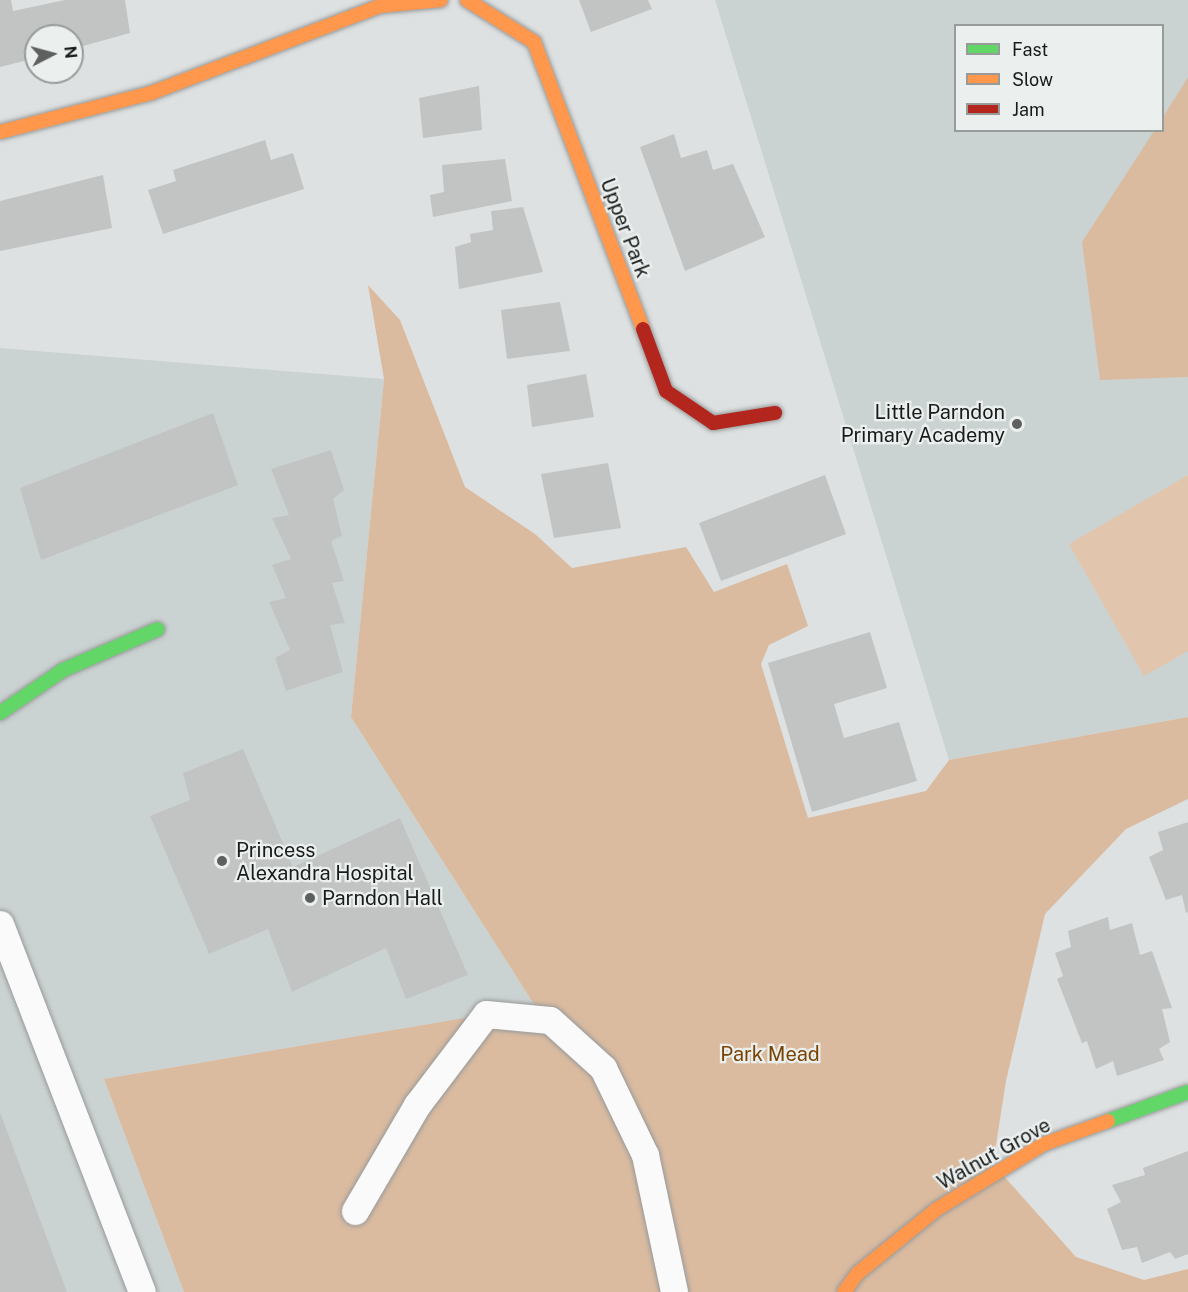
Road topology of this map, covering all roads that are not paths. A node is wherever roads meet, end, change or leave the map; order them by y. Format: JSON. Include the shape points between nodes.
{"nodes":[{"id":1,"x":441,"y":0,"type":"edge"},
{"id":2,"x":467,"y":0,"type":"edge"},
{"id":3,"x":0,"y":132,"type":"edge"},
{"id":4,"x":775,"y":413,"type":"dead end"},
{"id":5,"x":158,"y":629,"type":"dead end"},
{"id":6,"x":0,"y":714,"type":"edge"},
{"id":7,"x":0,"y":924,"type":"edge"},
{"id":8,"x":1188,"y":1092,"type":"edge"},
{"id":9,"x":355,"y":1211,"type":"dead end"},
{"id":10,"x":142,"y":1292,"type":"edge"},
{"id":11,"x":674,"y":1292,"type":"edge"},
{"id":12,"x":844,"y":1292,"type":"edge"}],
"edges":[{"from":1,"to":3,"type":"street","via":[[380,6],[151,93]]},
{"from":2,"to":4,"type":"street","name":"Upper Park","via":[[534,42],[666,391],[713,423]]},
{"from":5,"to":6,"type":"street","via":[[63,670]]},
{"from":7,"to":10,"type":"lane"},
{"from":8,"to":12,"type":"street","name":"Walnut Grove","via":[[1044,1144],[937,1209],[858,1273]]},
{"from":9,"to":11,"type":"lane","via":[[417,1105],[486,1014],[550,1020],[603,1068],[645,1155]]}]}
